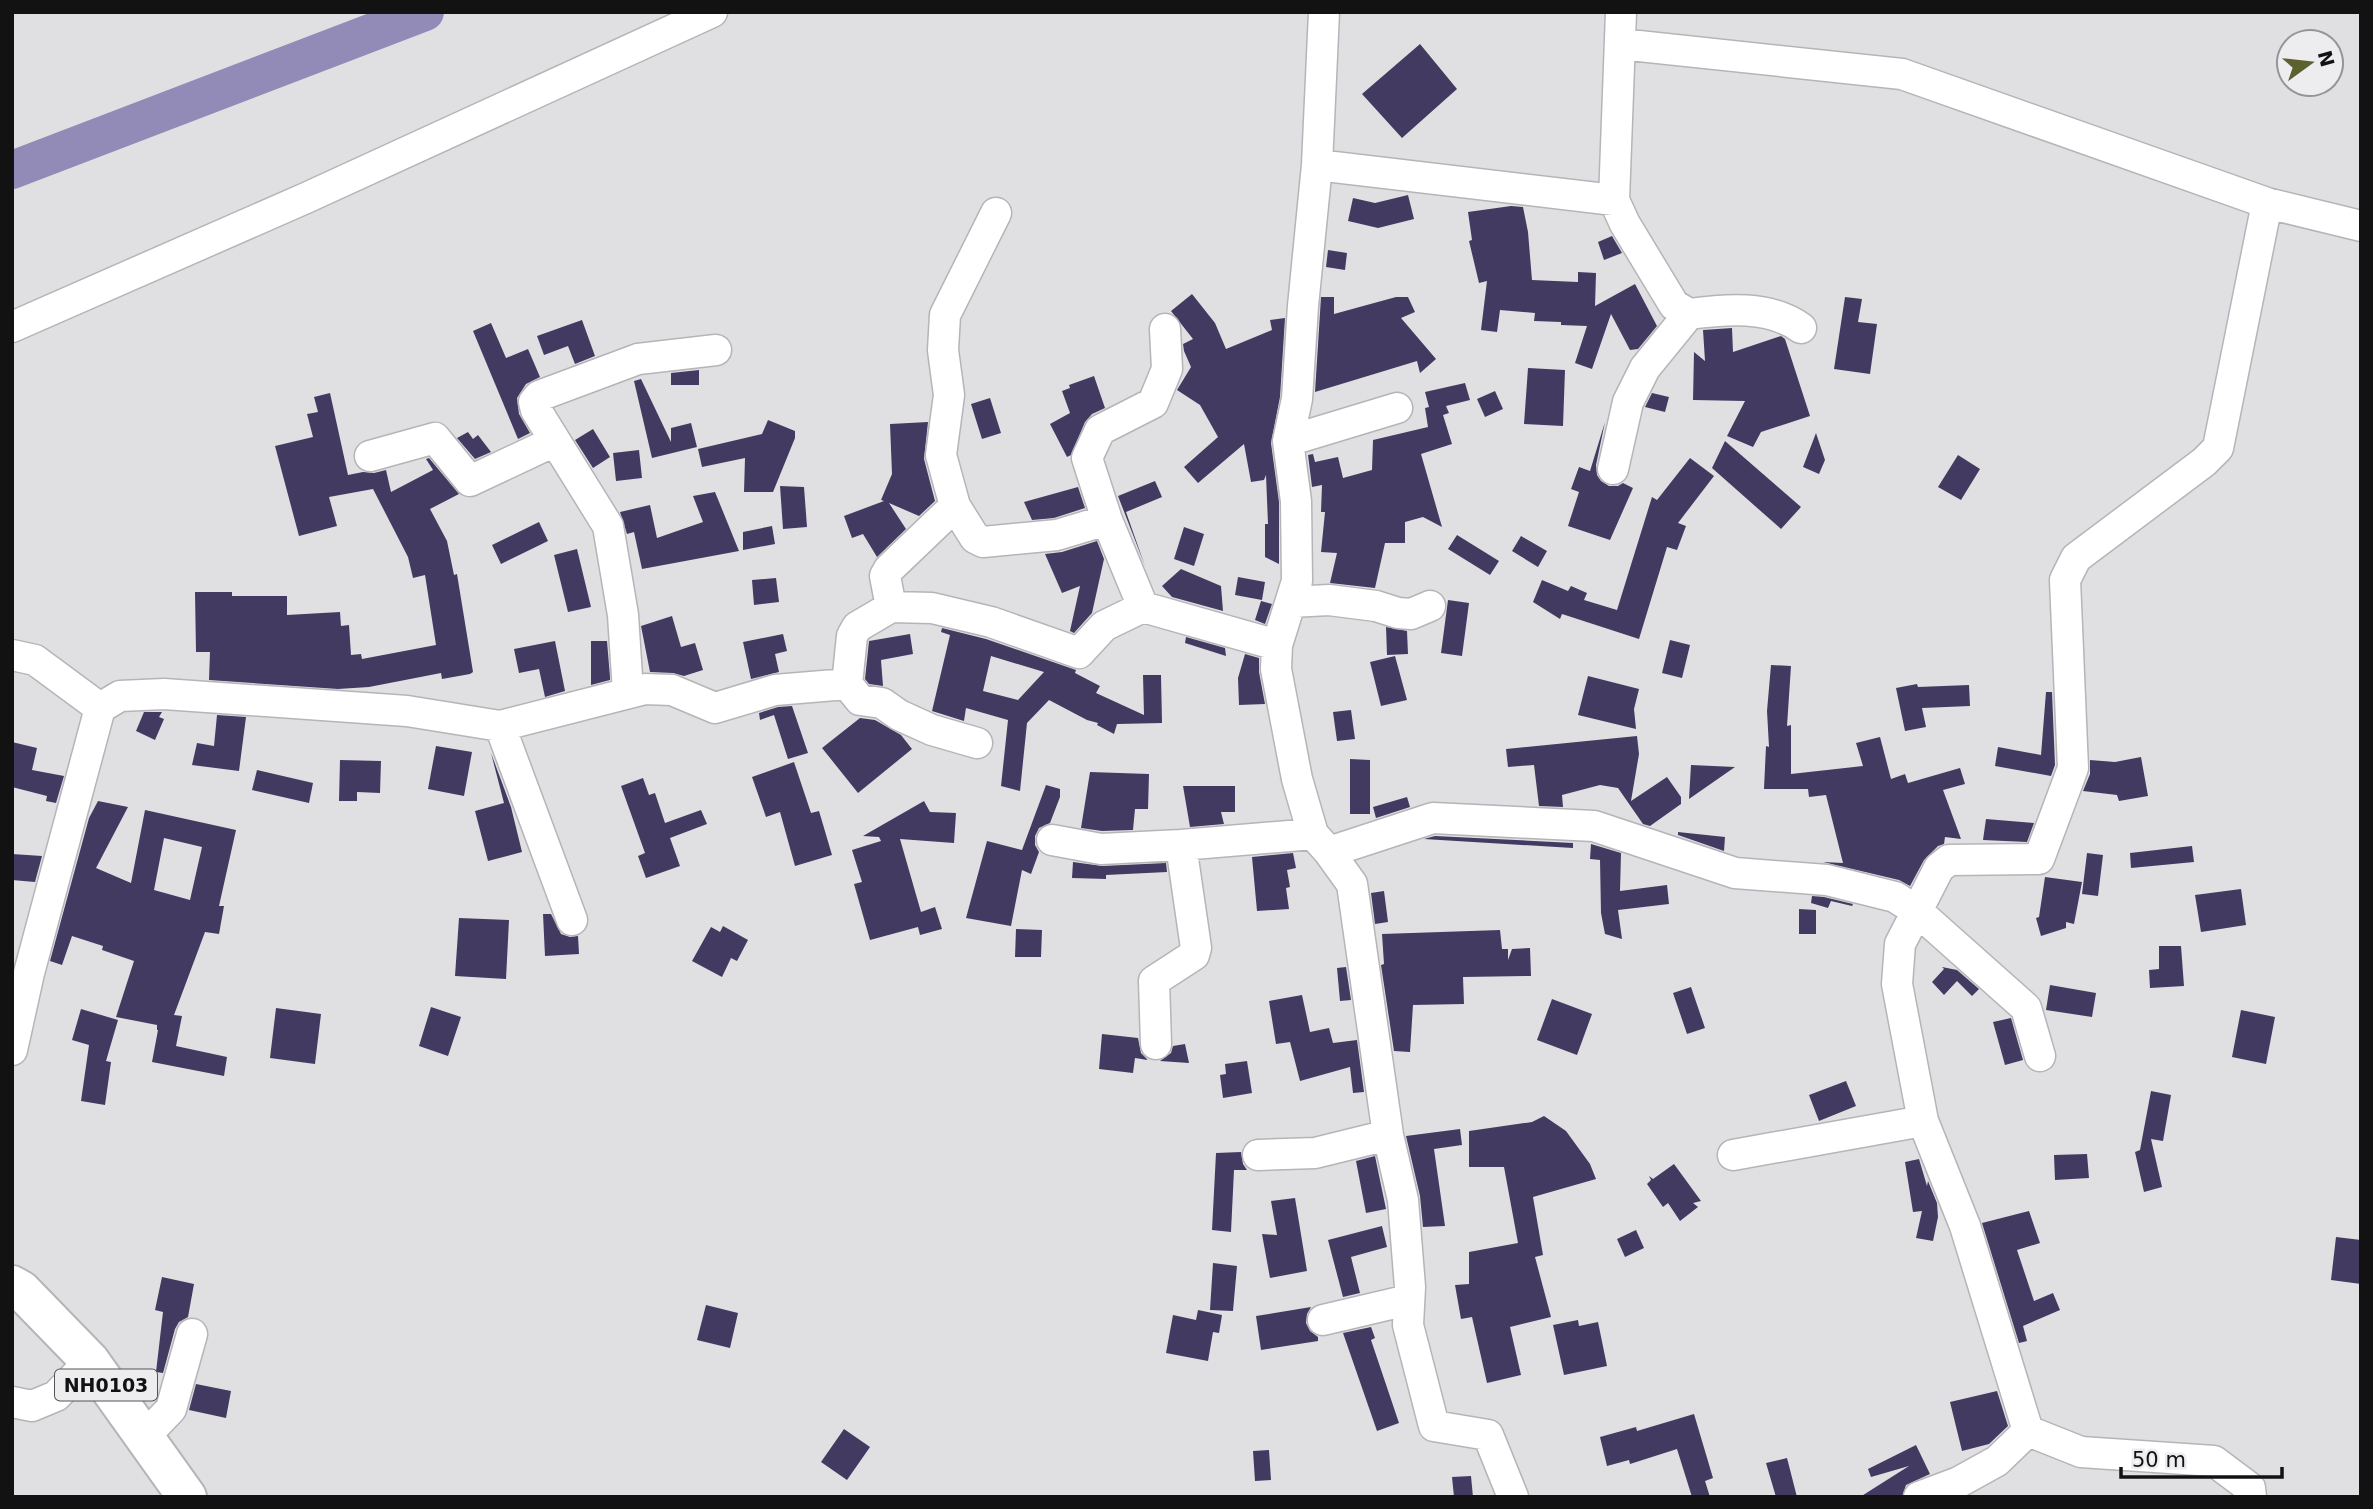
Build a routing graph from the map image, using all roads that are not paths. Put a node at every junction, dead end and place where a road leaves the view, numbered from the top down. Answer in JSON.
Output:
{"nodes":[{"id":1,"x":712,"y":12,"type":"edge"},
{"id":2,"x":1324,"y":12,"type":"edge"},
{"id":3,"x":1621,"y":12,"type":"edge"},
{"id":4,"x":1620,"y":44,"type":"junction"},
{"id":5,"x":1317,"y":165,"type":"junction"},
{"id":6,"x":1614,"y":200,"type":"junction"},
{"id":7,"x":2267,"y":203,"type":"junction"},
{"id":8,"x":996,"y":213,"type":"dead end"},
{"id":9,"x":2361,"y":226,"type":"edge"},
{"id":10,"x":1689,"y":314,"type":"junction"},
{"id":11,"x":12,"y":327,"type":"edge"},
{"id":12,"x":1801,"y":328,"type":"dead end"},
{"id":13,"x":1165,"y":329,"type":"dead end"},
{"id":14,"x":716,"y":350,"type":"dead end"},
{"id":15,"x":1397,"y":408,"type":"dead end"},
{"id":16,"x":1288,"y":440,"type":"junction"},
{"id":17,"x":555,"y":441,"type":"junction"},
{"id":18,"x":370,"y":456,"type":"dead end"},
{"id":19,"x":1613,"y":469,"type":"dead end"},
{"id":20,"x":955,"y":506,"type":"junction"},
{"id":21,"x":1107,"y":520,"type":"junction"},
{"id":22,"x":1291,"y":602,"type":"junction"},
{"id":23,"x":1430,"y":606,"type":"dead end"},
{"id":24,"x":891,"y":607,"type":"junction"},
{"id":25,"x":1143,"y":607,"type":"junction"},
{"id":26,"x":1277,"y":645,"type":"junction"},
{"id":27,"x":12,"y":655,"type":"edge"},
{"id":28,"x":847,"y":684,"type":"junction"},
{"id":29,"x":628,"y":692,"type":"junction"},
{"id":30,"x":100,"y":708,"type":"junction"},
{"id":31,"x":500,"y":726,"type":"junction"},
{"id":32,"x":977,"y":743,"type":"dead end"},
{"id":33,"x":1052,"y":840,"type":"dead end"},
{"id":34,"x":1321,"y":843,"type":"junction"},
{"id":35,"x":1181,"y":845,"type":"junction"},
{"id":36,"x":1917,"y":911,"type":"junction"},
{"id":37,"x":572,"y":920,"type":"dead end"},
{"id":38,"x":1156,"y":1044,"type":"dead end"},
{"id":39,"x":12,"y":1050,"type":"edge"},
{"id":40,"x":2040,"y":1056,"type":"dead end"},
{"id":41,"x":1923,"y":1121,"type":"junction"},
{"id":42,"x":1388,"y":1135,"type":"junction"},
{"id":43,"x":1258,"y":1155,"type":"dead end"},
{"id":44,"x":1733,"y":1156,"type":"dead end"},
{"id":45,"x":12,"y":1285,"type":"edge"},
{"id":46,"x":1408,"y":1300,"type":"junction"},
{"id":47,"x":1323,"y":1320,"type":"dead end"},
{"id":48,"x":192,"y":1334,"type":"dead end"},
{"id":49,"x":90,"y":1361,"type":"junction"},
{"id":50,"x":12,"y":1402,"type":"edge"},
{"id":51,"x":2028,"y":1432,"type":"junction"},
{"id":52,"x":144,"y":1437,"type":"junction"},
{"id":53,"x":187,"y":1497,"type":"edge"},
{"id":54,"x":1513,"y":1497,"type":"edge"},
{"id":55,"x":1919,"y":1497,"type":"edge"},
{"id":56,"x":2251,"y":1497,"type":"edge"}],
"edges":[{"from":1,"to":11,"type":"street"},
{"from":2,"to":5,"type":"street"},
{"from":3,"to":4,"type":"street"},
{"from":4,"to":6,"type":"street"},
{"from":4,"to":7,"type":"street"},
{"from":5,"to":6,"type":"street"},
{"from":5,"to":16,"type":"street"},
{"from":6,"to":10,"type":"street"},
{"from":7,"to":9,"type":"street"},
{"from":7,"to":36,"type":"street"},
{"from":8,"to":20,"type":"street"},
{"from":10,"to":12,"type":"street"},
{"from":10,"to":19,"type":"street"},
{"from":13,"to":21,"type":"street"},
{"from":14,"to":17,"type":"street"},
{"from":15,"to":16,"type":"street"},
{"from":16,"to":22,"type":"street"},
{"from":17,"to":18,"type":"street"},
{"from":17,"to":29,"type":"street"},
{"from":20,"to":21,"type":"street"},
{"from":20,"to":24,"type":"street"},
{"from":21,"to":25,"type":"street"},
{"from":22,"to":23,"type":"street"},
{"from":22,"to":26,"type":"street"},
{"from":24,"to":25,"type":"street"},
{"from":24,"to":28,"type":"street"},
{"from":25,"to":26,"type":"street"},
{"from":26,"to":34,"type":"street"},
{"from":27,"to":30,"type":"street"},
{"from":28,"to":29,"type":"street"},
{"from":28,"to":32,"type":"street"},
{"from":29,"to":31,"type":"street"},
{"from":30,"to":31,"type":"street"},
{"from":30,"to":39,"type":"street"},
{"from":31,"to":37,"type":"street"},
{"from":33,"to":35,"type":"street"},
{"from":34,"to":35,"type":"street"},
{"from":34,"to":36,"type":"street"},
{"from":34,"to":42,"type":"street"},
{"from":35,"to":38,"type":"street"},
{"from":36,"to":40,"type":"street"},
{"from":36,"to":41,"type":"street"},
{"from":41,"to":44,"type":"street"},
{"from":41,"to":51,"type":"street"},
{"from":42,"to":43,"type":"street"},
{"from":42,"to":46,"type":"street"},
{"from":45,"to":49,"type":"highway","number":"NH0103"},
{"from":46,"to":47,"type":"street"},
{"from":46,"to":54,"type":"street"},
{"from":48,"to":52,"type":"street"},
{"from":49,"to":50,"type":"street"},
{"from":49,"to":52,"type":"highway","number":"NH0103"},
{"from":51,"to":55,"type":"street"},
{"from":51,"to":56,"type":"street"},
{"from":52,"to":53,"type":"highway","number":"NH0103"}]}
